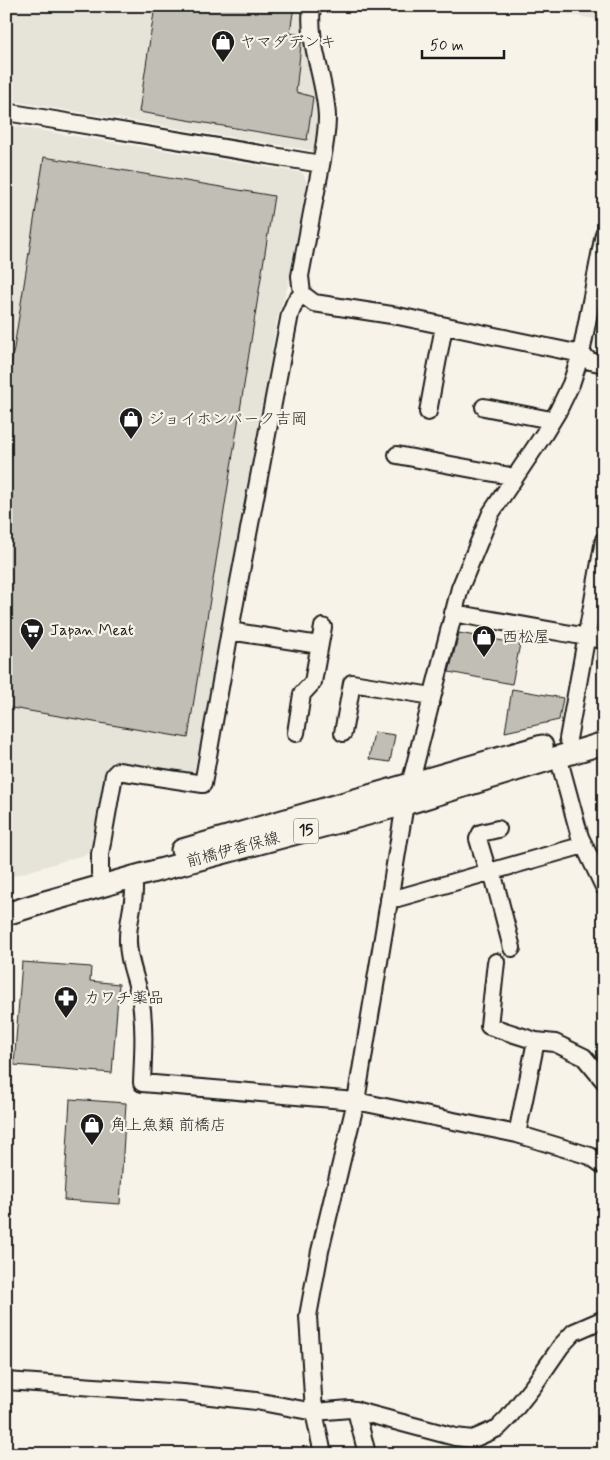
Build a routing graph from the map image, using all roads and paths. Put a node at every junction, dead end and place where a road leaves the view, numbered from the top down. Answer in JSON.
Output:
{"nodes":[{"id":1,"x":312,"y":6,"type":"edge"},
{"id":2,"x":6,"y":112,"type":"edge"},
{"id":3,"x":321,"y":164,"type":"junction"},
{"id":4,"x":604,"y":234,"type":"edge"},
{"id":5,"x":601,"y":262,"type":"edge"},
{"id":6,"x":302,"y":294,"type":"junction"},
{"id":7,"x":444,"y":326,"type":"junction"},
{"id":8,"x":581,"y":354,"type":"junction"},
{"id":9,"x":604,"y":364,"type":"edge"},
{"id":10,"x":484,"y":407,"type":"dead end"},
{"id":11,"x":428,"y":412,"type":"dead end"},
{"id":12,"x":551,"y":420,"type":"junction"},
{"id":13,"x":397,"y":455,"type":"dead end"},
{"id":14,"x":515,"y":477,"type":"junction"},
{"id":15,"x":604,"y":540,"type":"edge"},
{"id":16,"x":453,"y":613,"type":"junction"},
{"id":17,"x":323,"y":628,"type":"dead end"},
{"id":18,"x":230,"y":631,"type":"junction"},
{"id":19,"x":587,"y":637,"type":"junction"},
{"id":20,"x":604,"y":640,"type":"edge"},
{"id":21,"x":319,"y":645,"type":"junction"},
{"id":22,"x":432,"y":696,"type":"junction"},
{"id":23,"x":604,"y":728,"type":"edge"},
{"id":24,"x":296,"y":733,"type":"dead end"},
{"id":25,"x":343,"y":733,"type":"dead end"},
{"id":26,"x":604,"y":743,"type":"edge"},
{"id":27,"x":563,"y":747,"type":"junction"},
{"id":28,"x":410,"y":784,"type":"junction"},
{"id":29,"x":404,"y":804,"type":"junction"},
{"id":30,"x":498,"y":829,"type":"dead end"},
{"id":31,"x":584,"y":845,"type":"junction"},
{"id":32,"x":490,"y":872,"type":"junction"},
{"id":33,"x":100,"y":873,"type":"junction"},
{"id":34,"x":132,"y":877,"type":"junction"},
{"id":35,"x":604,"y":887,"type":"edge"},
{"id":36,"x":389,"y":899,"type":"junction"},
{"id":37,"x":6,"y":900,"type":"edge"},
{"id":38,"x":6,"y":914,"type":"edge"},
{"id":39,"x":512,"y":948,"type":"dead end"},
{"id":40,"x":496,"y":962,"type":"dead end"},
{"id":41,"x":536,"y":1041,"type":"junction"},
{"id":42,"x":604,"y":1081,"type":"edge"},
{"id":43,"x":356,"y":1101,"type":"junction"},
{"id":44,"x":517,"y":1134,"type":"junction"},
{"id":45,"x":604,"y":1166,"type":"edge"},
{"id":46,"x":604,"y":1319,"type":"edge"},
{"id":47,"x":6,"y":1381,"type":"edge"},
{"id":48,"x":356,"y":1410,"type":"junction"},
{"id":49,"x":314,"y":1412,"type":"junction"},
{"id":50,"x":323,"y":1454,"type":"edge"},
{"id":51,"x":367,"y":1454,"type":"edge"}],
"edges":[{"from":1,"to":3,"type":"street"},
{"from":2,"to":3,"type":"street"},
{"from":3,"to":6,"type":"street"},
{"from":4,"to":5,"type":"street"},
{"from":5,"to":8,"type":"street"},
{"from":6,"to":7,"type":"street"},
{"from":6,"to":18,"type":"street"},
{"from":7,"to":8,"type":"street"},
{"from":7,"to":11,"type":"street"},
{"from":8,"to":9,"type":"street"},
{"from":8,"to":12,"type":"street"},
{"from":10,"to":12,"type":"street"},
{"from":12,"to":14,"type":"street"},
{"from":13,"to":14,"type":"street"},
{"from":14,"to":16,"type":"street"},
{"from":15,"to":19,"type":"street"},
{"from":16,"to":19,"type":"street"},
{"from":16,"to":22,"type":"street"},
{"from":17,"to":21,"type":"street"},
{"from":18,"to":21,"type":"street"},
{"from":18,"to":33,"type":"street"},
{"from":19,"to":20,"type":"street"},
{"from":19,"to":27,"type":"street"},
{"from":21,"to":24,"type":"street"},
{"from":22,"to":25,"type":"street"},
{"from":22,"to":28,"type":"street"},
{"from":23,"to":27,"type":"main road","name":"前橋伊香保線","number":"15"},
{"from":26,"to":27,"type":"main road","name":"前橋伊香保線","number":"15"},
{"from":27,"to":28,"type":"main road","name":"前橋伊香保線","number":"15"},
{"from":27,"to":29,"type":"main road","name":"前橋伊香保線","number":"15"},
{"from":27,"to":31,"type":"street"},
{"from":28,"to":29,"type":"street"},
{"from":28,"to":33,"type":"main road","name":"前橋伊香保線","number":"15"},
{"from":29,"to":34,"type":"main road","name":"前橋伊香保線","number":"15"},
{"from":29,"to":36,"type":"street"},
{"from":30,"to":32,"type":"street"},
{"from":31,"to":32,"type":"street"},
{"from":31,"to":35,"type":"street"},
{"from":32,"to":36,"type":"street"},
{"from":32,"to":39,"type":"street"},
{"from":33,"to":37,"type":"main road","name":"前橋伊香保線","number":"15"},
{"from":34,"to":38,"type":"main road","name":"前橋伊香保線","number":"15"},
{"from":34,"to":43,"type":"street"},
{"from":36,"to":43,"type":"street"},
{"from":40,"to":41,"type":"street"},
{"from":41,"to":42,"type":"street"},
{"from":41,"to":44,"type":"street"},
{"from":43,"to":44,"type":"street"},
{"from":43,"to":49,"type":"street"},
{"from":44,"to":45,"type":"street"},
{"from":46,"to":48,"type":"street"},
{"from":47,"to":49,"type":"street"},
{"from":48,"to":49,"type":"street"},
{"from":48,"to":51,"type":"street"},
{"from":49,"to":50,"type":"street"}]}
